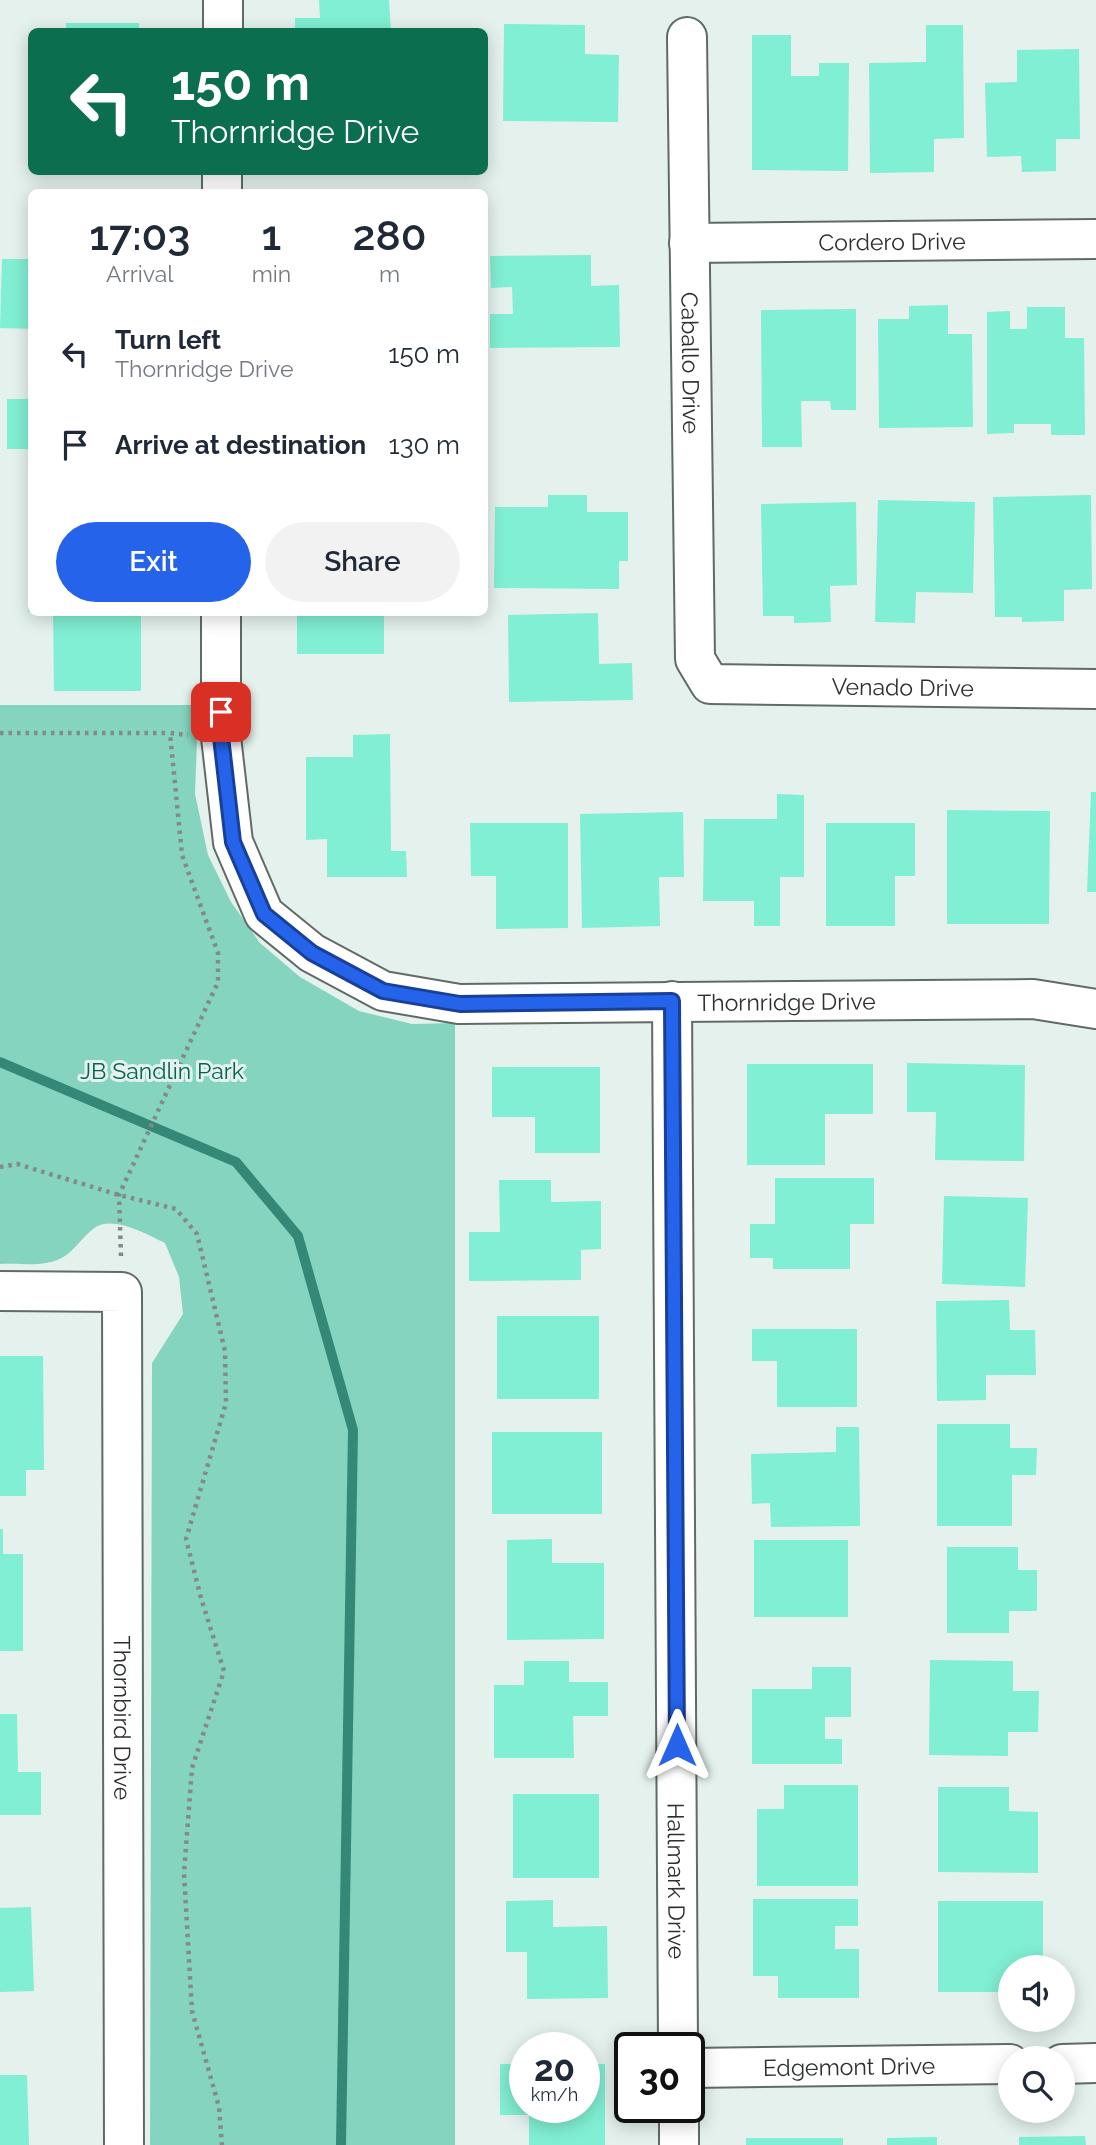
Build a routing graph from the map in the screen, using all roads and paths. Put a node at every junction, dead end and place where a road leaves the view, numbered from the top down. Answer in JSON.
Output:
{"nodes":[{"id":1,"x":223,"y":0,"type":"edge"},
{"id":2,"x":223,"y":28,"type":"edge"},
{"id":3,"x":687,"y":37,"type":"dead end"},
{"id":4,"x":1096,"y":239,"type":"edge"},
{"id":5,"x":689,"y":243,"type":"junction"},
{"id":6,"x":222,"y":616,"type":"edge"},
{"id":7,"x":710,"y":684,"type":"joint"},
{"id":8,"x":1096,"y":688,"type":"edge"},
{"id":9,"x":0,"y":733,"type":"edge"},
{"id":10,"x":170,"y":733,"type":"junction"},
{"id":11,"x":221,"y":737,"type":"junction"},
{"id":12,"x":672,"y":1001,"type":"junction"},
{"id":13,"x":1096,"y":1009,"type":"edge"},
{"id":14,"x":0,"y":1167,"type":"edge"},
{"id":15,"x":119,"y":1195,"type":"junction"},
{"id":16,"x":0,"y":1291,"type":"edge"},
{"id":17,"x":122,"y":1292,"type":"junction"},
{"id":18,"x":678,"y":2032,"type":"edge"},
{"id":19,"x":1096,"y":2063,"type":"edge"},
{"id":20,"x":998,"y":2064,"type":"edge"},
{"id":21,"x":1075,"y":2064,"type":"edge"},
{"id":22,"x":705,"y":2068,"type":"edge"},
{"id":23,"x":679,"y":2123,"type":"edge"},
{"id":24,"x":124,"y":2145,"type":"edge"},
{"id":25,"x":222,"y":2145,"type":"edge"},
{"id":26,"x":679,"y":2145,"type":"edge"}],
"edges":[{"from":1,"to":2,"type":"street"},
{"from":3,"to":5,"type":"street","name":"Caballo Drive"},
{"from":4,"to":5,"type":"street","name":"Cordero Drive"},
{"from":5,"to":7,"type":"street","name":"Caballo Drive"},
{"from":6,"to":11,"type":"street","name":"Thornridge Drive"},
{"from":7,"to":8,"type":"street","name":"Venado Drive"},
{"from":9,"to":10,"type":"path"},
{"from":10,"to":11,"type":"path"},
{"from":10,"to":15,"type":"path"},
{"from":11,"to":12,"type":"street","name":"Thornridge Drive"},
{"from":12,"to":13,"type":"street","name":"Thornridge Drive"},
{"from":12,"to":18,"type":"street","name":"Hallmark Drive"},
{"from":14,"to":15,"type":"path"},
{"from":15,"to":17,"type":"path"},
{"from":15,"to":25,"type":"path"},
{"from":16,"to":17,"type":"street"},
{"from":17,"to":24,"type":"street","name":"Thornbird Drive"},
{"from":19,"to":21,"type":"street"},
{"from":20,"to":22,"type":"street","name":"Edgemont Drive"},
{"from":23,"to":26,"type":"street"}]}
